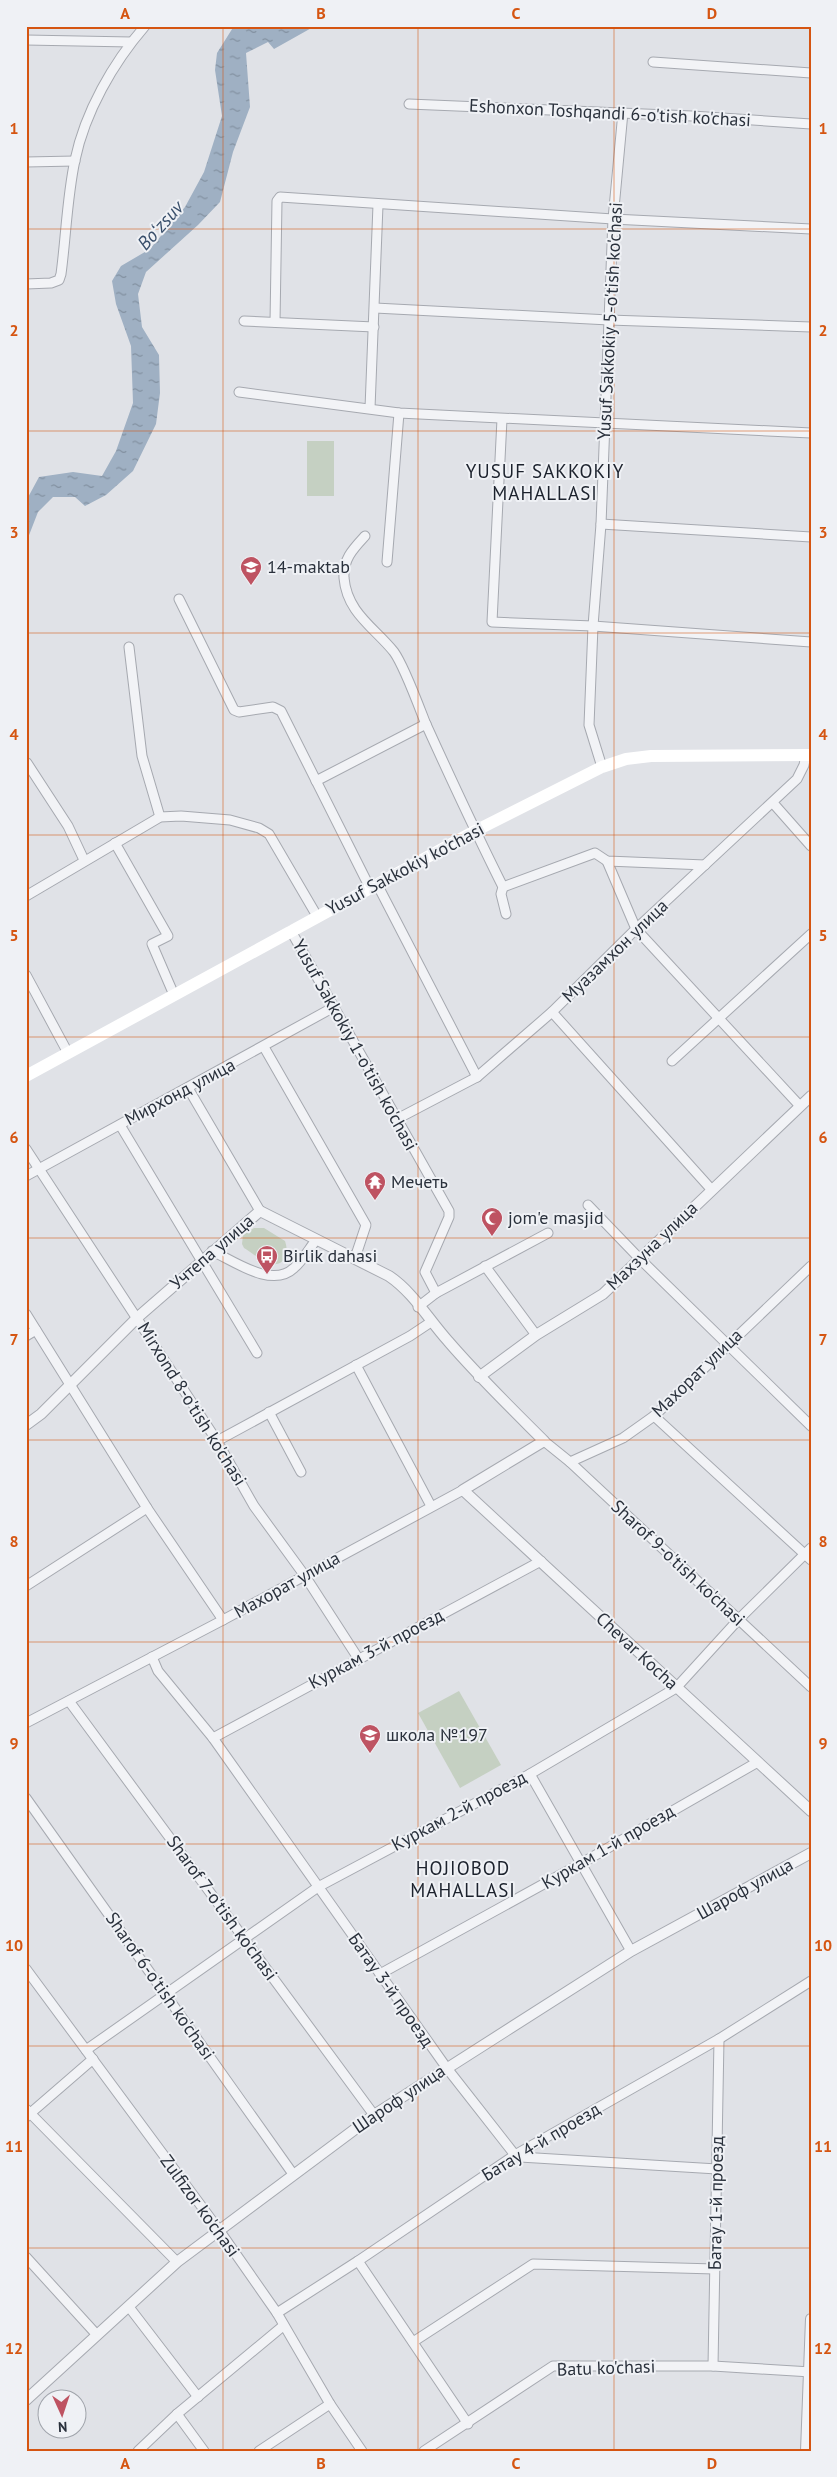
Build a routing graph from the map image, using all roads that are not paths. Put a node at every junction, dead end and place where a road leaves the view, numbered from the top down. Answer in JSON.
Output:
{"nodes":[{"id":1,"x":145,"y":26,"type":"edge"},
{"id":2,"x":26,"y":40,"type":"edge"},
{"id":3,"x":131,"y":42,"type":"junction"},
{"id":4,"x":653,"y":62,"type":"dead end"},
{"id":5,"x":811,"y":73,"type":"edge"},
{"id":6,"x":409,"y":104,"type":"dead end"},
{"id":7,"x":623,"y":112,"type":"junction"},
{"id":8,"x":811,"y":124,"type":"edge"},
{"id":9,"x":75,"y":161,"type":"junction"},
{"id":10,"x":26,"y":162,"type":"edge"},
{"id":11,"x":378,"y":205,"type":"junction"},
{"id":12,"x":613,"y":219,"type":"junction"},
{"id":13,"x":811,"y":229,"type":"edge"},
{"id":14,"x":26,"y":284,"type":"edge"},
{"id":15,"x":375,"y":308,"type":"junction"},
{"id":16,"x":610,"y":320,"type":"junction"},
{"id":17,"x":244,"y":321,"type":"dead end"},
{"id":18,"x":275,"y":322,"type":"junction"},
{"id":19,"x":374,"y":327,"type":"junction"},
{"id":20,"x":811,"y":327,"type":"edge"},
{"id":21,"x":239,"y":392,"type":"dead end"},
{"id":22,"x":370,"y":408,"type":"junction"},
{"id":23,"x":399,"y":413,"type":"junction"},
{"id":24,"x":502,"y":419,"type":"junction"},
{"id":25,"x":604,"y":424,"type":"junction"},
{"id":26,"x":811,"y":433,"type":"edge"},
{"id":27,"x":602,"y":524,"type":"junction"},
{"id":28,"x":365,"y":536,"type":"dead end"},
{"id":29,"x":811,"y":536,"type":"edge"},
{"id":30,"x":387,"y":562,"type":"dead end"},
{"id":31,"x":179,"y":599,"type":"dead end"},
{"id":32,"x":593,"y":626,"type":"junction"},
{"id":33,"x":811,"y":642,"type":"edge"},
{"id":34,"x":129,"y":647,"type":"dead end"},
{"id":35,"x":426,"y":724,"type":"junction"},
{"id":36,"x":808,"y":755,"type":"edge"},
{"id":37,"x":27,"y":763,"type":"edge"},
{"id":38,"x":602,"y":767,"type":"junction"},
{"id":39,"x":316,"y":781,"type":"junction"},
{"id":40,"x":773,"y":804,"type":"junction"},
{"id":41,"x":160,"y":817,"type":"junction"},
{"id":42,"x":475,"y":831,"type":"junction"},
{"id":43,"x":115,"y":843,"type":"junction"},
{"id":44,"x":811,"y":846,"type":"edge"},
{"id":45,"x":84,"y":860,"type":"junction"},
{"id":46,"x":607,"y":861,"type":"junction"},
{"id":47,"x":705,"y":865,"type":"junction"},
{"id":48,"x":374,"y":886,"type":"junction"},
{"id":49,"x":503,"y":887,"type":"junction"},
{"id":50,"x":26,"y":896,"type":"edge"},
{"id":51,"x":506,"y":914,"type":"dead end"},
{"id":52,"x":318,"y":916,"type":"junction"},
{"id":53,"x":636,"y":928,"type":"junction"},
{"id":54,"x":291,"y":931,"type":"junction"},
{"id":55,"x":811,"y":934,"type":"edge"},
{"id":56,"x":26,"y":975,"type":"edge"},
{"id":57,"x":174,"y":995,"type":"junction"},
{"id":58,"x":334,"y":1007,"type":"junction"},
{"id":59,"x":552,"y":1012,"type":"junction"},
{"id":60,"x":718,"y":1019,"type":"junction"},
{"id":61,"x":264,"y":1047,"type":"junction"},
{"id":62,"x":68,"y":1053,"type":"junction"},
{"id":63,"x":672,"y":1061,"type":"dead end"},
{"id":64,"x":26,"y":1076,"type":"edge"},
{"id":65,"x":477,"y":1077,"type":"junction"},
{"id":66,"x":188,"y":1088,"type":"junction"},
{"id":67,"x":811,"y":1096,"type":"edge"},
{"id":68,"x":800,"y":1106,"type":"junction"},
{"id":69,"x":397,"y":1120,"type":"junction"},
{"id":70,"x":120,"y":1125,"type":"junction"},
{"id":71,"x":26,"y":1149,"type":"edge"},
{"id":72,"x":39,"y":1169,"type":"junction"},
{"id":73,"x":26,"y":1176,"type":"edge"},
{"id":74,"x":711,"y":1189,"type":"junction"},
{"id":75,"x":588,"y":1205,"type":"dead end"},
{"id":76,"x":260,"y":1211,"type":"junction"},
{"id":77,"x":548,"y":1233,"type":"dead end"},
{"id":78,"x":316,"y":1240,"type":"junction"},
{"id":79,"x":212,"y":1251,"type":"junction"},
{"id":80,"x":355,"y":1258,"type":"junction"},
{"id":81,"x":640,"y":1258,"type":"junction"},
{"id":82,"x":201,"y":1261,"type":"junction"},
{"id":83,"x":485,"y":1266,"type":"junction"},
{"id":84,"x":811,"y":1266,"type":"edge"},
{"id":85,"x":436,"y":1293,"type":"junction"},
{"id":86,"x":418,"y":1307,"type":"junction"},
{"id":87,"x":26,"y":1314,"type":"edge"},
{"id":88,"x":138,"y":1317,"type":"junction"},
{"id":89,"x":431,"y":1322,"type":"junction"},
{"id":90,"x":36,"y":1330,"type":"junction"},
{"id":91,"x":536,"y":1335,"type":"junction"},
{"id":92,"x":26,"y":1336,"type":"edge"},
{"id":93,"x":727,"y":1344,"type":"junction"},
{"id":94,"x":257,"y":1353,"type":"dead end"},
{"id":95,"x":356,"y":1365,"type":"junction"},
{"id":96,"x":479,"y":1377,"type":"junction"},
{"id":97,"x":71,"y":1383,"type":"junction"},
{"id":98,"x":269,"y":1412,"type":"junction"},
{"id":99,"x":654,"y":1416,"type":"junction"},
{"id":100,"x":26,"y":1425,"type":"edge"},
{"id":101,"x":811,"y":1426,"type":"edge"},
{"id":102,"x":217,"y":1441,"type":"junction"},
{"id":103,"x":544,"y":1441,"type":"junction"},
{"id":104,"x":570,"y":1462,"type":"junction"},
{"id":105,"x":301,"y":1472,"type":"dead end"},
{"id":106,"x":463,"y":1490,"type":"junction"},
{"id":107,"x":431,"y":1506,"type":"junction"},
{"id":108,"x":147,"y":1508,"type":"junction"},
{"id":109,"x":809,"y":1554,"type":"edge"},
{"id":110,"x":541,"y":1561,"type":"junction"},
{"id":111,"x":305,"y":1576,"type":"junction"},
{"id":112,"x":26,"y":1586,"type":"edge"},
{"id":113,"x":223,"y":1620,"type":"junction"},
{"id":114,"x":738,"y":1620,"type":"junction"},
{"id":115,"x":152,"y":1657,"type":"junction"},
{"id":116,"x":358,"y":1658,"type":"junction"},
{"id":117,"x":811,"y":1687,"type":"edge"},
{"id":118,"x":676,"y":1688,"type":"junction"},
{"id":119,"x":69,"y":1701,"type":"junction"},
{"id":120,"x":26,"y":1723,"type":"edge"},
{"id":121,"x":213,"y":1738,"type":"junction"},
{"id":122,"x":756,"y":1762,"type":"junction"},
{"id":123,"x":530,"y":1774,"type":"junction"},
{"id":124,"x":26,"y":1798,"type":"edge"},
{"id":125,"x":811,"y":1811,"type":"edge"},
{"id":126,"x":811,"y":1853,"type":"edge"},
{"id":127,"x":580,"y":1864,"type":"junction"},
{"id":128,"x":318,"y":1887,"type":"junction"},
{"id":129,"x":245,"y":1939,"type":"junction"},
{"id":130,"x":631,"y":1951,"type":"junction"},
{"id":131,"x":26,"y":1969,"type":"edge"},
{"id":132,"x":380,"y":1974,"type":"junction"},
{"id":133,"x":811,"y":1981,"type":"edge"},
{"id":134,"x":166,"y":1994,"type":"junction"},
{"id":135,"x":719,"y":2040,"type":"junction"},
{"id":136,"x":86,"y":2050,"type":"junction"},
{"id":137,"x":93,"y":2059,"type":"junction"},
{"id":138,"x":446,"y":2067,"type":"junction"},
{"id":139,"x":28,"y":2113,"type":"edge"},
{"id":140,"x":374,"y":2115,"type":"junction"},
{"id":141,"x":515,"y":2155,"type":"junction"},
{"id":142,"x":717,"y":2169,"type":"junction"},
{"id":143,"x":293,"y":2174,"type":"junction"},
{"id":144,"x":219,"y":2230,"type":"junction"},
{"id":145,"x":28,"y":2262,"type":"edge"},
{"id":146,"x":177,"y":2262,"type":"junction"},
{"id":147,"x":358,"y":2262,"type":"junction"},
{"id":148,"x":715,"y":2269,"type":"junction"},
{"id":149,"x":129,"y":2307,"type":"junction"},
{"id":150,"x":277,"y":2313,"type":"junction"},
{"id":151,"x":811,"y":2319,"type":"edge"},
{"id":152,"x":283,"y":2326,"type":"junction"},
{"id":153,"x":97,"y":2335,"type":"junction"},
{"id":154,"x":413,"y":2342,"type":"junction"},
{"id":155,"x":713,"y":2366,"type":"junction"},
{"id":156,"x":810,"y":2372,"type":"edge"},
{"id":157,"x":198,"y":2397,"type":"junction"},
{"id":158,"x":26,"y":2400,"type":"edge"},
{"id":159,"x":330,"y":2404,"type":"junction"},
{"id":160,"x":177,"y":2414,"type":"junction"},
{"id":161,"x":468,"y":2424,"type":"junction"},
{"id":162,"x":138,"y":2451,"type":"edge"},
{"id":163,"x":204,"y":2451,"type":"edge"},
{"id":164,"x":259,"y":2451,"type":"edge"},
{"id":165,"x":362,"y":2451,"type":"edge"},
{"id":166,"x":424,"y":2451,"type":"edge"},
{"id":167,"x":806,"y":2451,"type":"edge"}],
"edges":[{"from":1,"to":3,"type":"street"},
{"from":2,"to":3,"type":"street"},
{"from":3,"to":9,"type":"street"},
{"from":4,"to":5,"type":"street"},
{"from":6,"to":7,"type":"street","name":"Eshonxon Toshqandi 6-o'tish ko'chasi"},
{"from":7,"to":8,"type":"street","name":"Eshonxon Toshqandi 6-o'tish ko'chasi"},
{"from":7,"to":12,"type":"street","name":"Yusuf Sakkokiy 5-o'tish ko'chasi"},
{"from":9,"to":10,"type":"street"},
{"from":9,"to":14,"type":"street"},
{"from":11,"to":12,"type":"street"},
{"from":11,"to":15,"type":"street"},
{"from":11,"to":18,"type":"street"},
{"from":12,"to":13,"type":"street"},
{"from":12,"to":16,"type":"street","name":"Yusuf Sakkokiy 5-o'tish ko'chasi"},
{"from":15,"to":16,"type":"street"},
{"from":15,"to":19,"type":"street"},
{"from":16,"to":20,"type":"street"},
{"from":16,"to":25,"type":"street","name":"Yusuf Sakkokiy 5-o'tish ko'chasi"},
{"from":17,"to":18,"type":"street"},
{"from":18,"to":19,"type":"street"},
{"from":19,"to":22,"type":"street"},
{"from":21,"to":22,"type":"street"},
{"from":22,"to":23,"type":"street"},
{"from":23,"to":24,"type":"street"},
{"from":23,"to":30,"type":"street"},
{"from":24,"to":25,"type":"street"},
{"from":24,"to":32,"type":"street"},
{"from":25,"to":26,"type":"street"},
{"from":25,"to":27,"type":"street","name":"Yusuf Sakkokiy 5-o'tish ko'chasi"},
{"from":27,"to":29,"type":"street"},
{"from":27,"to":32,"type":"street","name":"Yusuf Sakkokiy 5-o'tish ko'chasi"},
{"from":28,"to":35,"type":"street"},
{"from":31,"to":39,"type":"street"},
{"from":32,"to":33,"type":"street"},
{"from":32,"to":38,"type":"street","name":"Yusuf Sakkokiy 5-o'tish ko'chasi"},
{"from":34,"to":41,"type":"street"},
{"from":35,"to":39,"type":"street"},
{"from":35,"to":42,"type":"street"},
{"from":36,"to":38,"type":"main road","name":"Yusuf Sakkokiy ko'chasi"},
{"from":36,"to":40,"type":"street","name":"Муазамхон улица"},
{"from":37,"to":45,"type":"street"},
{"from":38,"to":42,"type":"main road","name":"Yusuf Sakkokiy ko'chasi"},
{"from":39,"to":48,"type":"street"},
{"from":40,"to":44,"type":"street"},
{"from":40,"to":47,"type":"street","name":"Муазамхон улица"},
{"from":41,"to":43,"type":"street"},
{"from":41,"to":52,"type":"street"},
{"from":42,"to":48,"type":"main road","name":"Yusuf Sakkokiy ko'chasi"},
{"from":42,"to":49,"type":"street"},
{"from":43,"to":45,"type":"street"},
{"from":43,"to":57,"type":"street"},
{"from":45,"to":50,"type":"street"},
{"from":46,"to":47,"type":"street"},
{"from":46,"to":49,"type":"street"},
{"from":46,"to":53,"type":"street"},
{"from":47,"to":53,"type":"street","name":"Муазамхон улица"},
{"from":48,"to":52,"type":"main road","name":"Yusuf Sakkokiy ko'chasi"},
{"from":48,"to":65,"type":"street"},
{"from":49,"to":51,"type":"street"},
{"from":52,"to":54,"type":"main road","name":"Yusuf Sakkokiy ko'chasi"},
{"from":53,"to":59,"type":"street","name":"Муазамхон улица"},
{"from":53,"to":60,"type":"street"},
{"from":54,"to":57,"type":"main road","name":"Yusuf Sakkokiy ko'chasi"},
{"from":54,"to":58,"type":"street","name":"Yusuf Sakkokiy 1-o'tish ko'chasi"},
{"from":55,"to":60,"type":"street"},
{"from":56,"to":62,"type":"street"},
{"from":57,"to":62,"type":"main road","name":"Yusuf Sakkokiy ko'chasi"},
{"from":58,"to":61,"type":"street","name":"Мирхонд улица"},
{"from":58,"to":69,"type":"street","name":"Yusuf Sakkokiy 1-o'tish ko'chasi"},
{"from":59,"to":65,"type":"street","name":"Муазамхон улица"},
{"from":59,"to":74,"type":"street"},
{"from":60,"to":63,"type":"street"},
{"from":60,"to":68,"type":"street"},
{"from":61,"to":66,"type":"street","name":"Мирхонд улица"},
{"from":61,"to":80,"type":"street"},
{"from":62,"to":64,"type":"main road","name":"Yusuf Sakkokiy ko'chasi"},
{"from":65,"to":69,"type":"street","name":"Муазамхон улица"},
{"from":66,"to":70,"type":"street","name":"Мирхонд улица"},
{"from":66,"to":76,"type":"street"},
{"from":67,"to":68,"type":"street","name":"Махзуна улица"},
{"from":68,"to":74,"type":"street","name":"Махзуна улица"},
{"from":69,"to":85,"type":"street","name":"Yusuf Sakkokiy 1-o'tish ko'chasi"},
{"from":70,"to":72,"type":"street","name":"Мирхонд улица"},
{"from":70,"to":82,"type":"street"},
{"from":71,"to":72,"type":"street","name":"Mirxond 8-o'tish ko'chasi"},
{"from":72,"to":73,"type":"street","name":"Мирхонд улица"},
{"from":72,"to":88,"type":"street","name":"Mirxond 8-o'tish ko'chasi"},
{"from":74,"to":81,"type":"street","name":"Махзуна улица"},
{"from":75,"to":81,"type":"street"},
{"from":76,"to":78,"type":"street","name":"Учтепа улица"},
{"from":76,"to":79,"type":"street","name":"Учтепа улица"},
{"from":77,"to":83,"type":"street"},
{"from":78,"to":79,"type":"street"},
{"from":78,"to":80,"type":"street","name":"Учтепа улица"},
{"from":79,"to":82,"type":"street","name":"Учтепа улица"},
{"from":80,"to":86,"type":"street","name":"Учтепа улица"},
{"from":81,"to":91,"type":"street","name":"Махзуна улица"},
{"from":81,"to":93,"type":"street"},
{"from":82,"to":88,"type":"street","name":"Учтепа улица"},
{"from":82,"to":94,"type":"street"},
{"from":83,"to":85,"type":"street"},
{"from":83,"to":91,"type":"street"},
{"from":84,"to":93,"type":"street","name":"Махорат улица"},
{"from":85,"to":86,"type":"street"},
{"from":86,"to":89,"type":"street","name":"Учтепа улица"},
{"from":87,"to":90,"type":"street"},
{"from":88,"to":97,"type":"street","name":"Учтепа улица"},
{"from":88,"to":102,"type":"street","name":"Mirxond 8-o'tish ko'chasi"},
{"from":89,"to":95,"type":"street"},
{"from":89,"to":96,"type":"street","name":"Учтепа улица"},
{"from":90,"to":92,"type":"street"},
{"from":90,"to":97,"type":"street"},
{"from":91,"to":96,"type":"street","name":"Махзуна улица"},
{"from":93,"to":99,"type":"street","name":"Махорат улица"},
{"from":93,"to":101,"type":"street"},
{"from":95,"to":98,"type":"street"},
{"from":95,"to":107,"type":"street"},
{"from":96,"to":103,"type":"street","name":"Учтепа улица"},
{"from":97,"to":100,"type":"street","name":"Учтепа улица"},
{"from":97,"to":108,"type":"street"},
{"from":98,"to":102,"type":"street"},
{"from":98,"to":105,"type":"street"},
{"from":99,"to":104,"type":"street","name":"Махорат улица"},
{"from":99,"to":109,"type":"street"},
{"from":102,"to":111,"type":"street","name":"Mirxond 8-o'tish ko'chasi"},
{"from":103,"to":104,"type":"street","name":"Sharof 9-o'tish ko'chasi"},
{"from":103,"to":106,"type":"street","name":"Махорат улица"},
{"from":104,"to":114,"type":"street","name":"Sharof 9-o'tish ko'chasi"},
{"from":106,"to":107,"type":"street","name":"Махорат улица"},
{"from":106,"to":110,"type":"street","name":"Chevar Kocha"},
{"from":107,"to":111,"type":"street","name":"Махорат улица"},
{"from":108,"to":112,"type":"street"},
{"from":108,"to":113,"type":"street"},
{"from":109,"to":114,"type":"street","name":"Куркам 2-й проезд"},
{"from":110,"to":116,"type":"street","name":"Куркам 3-й проезд"},
{"from":110,"to":118,"type":"street","name":"Chevar Kocha"},
{"from":111,"to":113,"type":"street","name":"Махорат улица"},
{"from":111,"to":116,"type":"street","name":"Mirxond 8-o'tish ko'chasi"},
{"from":113,"to":115,"type":"street","name":"Махорат улица"},
{"from":114,"to":117,"type":"street","name":"Sharof 9-o'tish ko'chasi"},
{"from":114,"to":118,"type":"street","name":"Куркам 2-й проезд"},
{"from":115,"to":119,"type":"street","name":"Махорат улица"},
{"from":115,"to":121,"type":"street","name":"Батау 3-й проезд"},
{"from":116,"to":121,"type":"street","name":"Куркам 3-й проезд"},
{"from":118,"to":122,"type":"street","name":"Chevar Kocha"},
{"from":118,"to":123,"type":"street","name":"Куркам 2-й проезд"},
{"from":119,"to":120,"type":"street","name":"Махорат улица"},
{"from":119,"to":129,"type":"street","name":"Sharof 7-o'tish ko'chasi"},
{"from":121,"to":128,"type":"street","name":"Батау 3-й проезд"},
{"from":122,"to":125,"type":"street","name":"Chevar Kocha"},
{"from":122,"to":127,"type":"street","name":"Куркам 1-й проезд"},
{"from":123,"to":127,"type":"street"},
{"from":123,"to":128,"type":"street","name":"Куркам 2-й проезд"},
{"from":124,"to":134,"type":"street","name":"Sharof 6-o'tish ko'chasi"},
{"from":126,"to":130,"type":"street","name":"Шароф улица"},
{"from":127,"to":130,"type":"street"},
{"from":127,"to":132,"type":"street","name":"Куркам 1-й проезд"},
{"from":128,"to":129,"type":"street","name":"Куркам 2-й проезд"},
{"from":128,"to":132,"type":"street","name":"Батау 3-й проезд"},
{"from":129,"to":134,"type":"street","name":"Куркам 2-й проезд"},
{"from":129,"to":140,"type":"street","name":"Sharof 7-o'tish ko'chasi"},
{"from":130,"to":138,"type":"street","name":"Шароф улица"},
{"from":131,"to":136,"type":"street","name":"Zulfizor ko'chasi"},
{"from":132,"to":138,"type":"street","name":"Батау 3-й проезд"},
{"from":133,"to":135,"type":"street","name":"Батау 4-й проезд"},
{"from":134,"to":136,"type":"street","name":"Куркам 2-й проезд"},
{"from":134,"to":143,"type":"street","name":"Sharof 6-o'tish ko'chasi"},
{"from":135,"to":141,"type":"street","name":"Батау 4-й проезд"},
{"from":135,"to":142,"type":"street","name":"Батау 1-й проезд"},
{"from":136,"to":137,"type":"street","name":"Zulfizor ko'chasi"},
{"from":137,"to":139,"type":"street"},
{"from":137,"to":144,"type":"street","name":"Zulfizor ko'chasi"},
{"from":138,"to":140,"type":"street","name":"Шароф улица"},
{"from":138,"to":141,"type":"street","name":"Батау 3-й проезд"},
{"from":139,"to":146,"type":"street"},
{"from":140,"to":143,"type":"street","name":"Шароф улица"},
{"from":141,"to":142,"type":"street"},
{"from":141,"to":147,"type":"street","name":"Батау 4-й проезд"},
{"from":142,"to":148,"type":"street","name":"Батау 1-й проезд"},
{"from":143,"to":144,"type":"street","name":"Шароф улица"},
{"from":144,"to":146,"type":"street","name":"Шароф улица"},
{"from":144,"to":150,"type":"street","name":"Zulfizor ko'chasi"},
{"from":145,"to":153,"type":"street"},
{"from":146,"to":149,"type":"street","name":"Шароф улица"},
{"from":147,"to":150,"type":"street","name":"Батау 4-й проезд"},
{"from":147,"to":154,"type":"street"},
{"from":148,"to":154,"type":"street"},
{"from":148,"to":155,"type":"street","name":"Батау 1-й проезд"},
{"from":149,"to":153,"type":"street","name":"Шароф улица"},
{"from":149,"to":157,"type":"street"},
{"from":150,"to":152,"type":"street","name":"Zulfizor ko'chasi"},
{"from":151,"to":156,"type":"street"},
{"from":152,"to":157,"type":"street"},
{"from":152,"to":159,"type":"street","name":"Zulfizor ko'chasi"},
{"from":153,"to":158,"type":"street","name":"Шароф улица"},
{"from":154,"to":161,"type":"street"},
{"from":155,"to":156,"type":"street","name":"Batu ko'chasi"},
{"from":155,"to":161,"type":"street","name":"Batu ko'chasi"},
{"from":156,"to":167,"type":"street"},
{"from":157,"to":160,"type":"street"},
{"from":159,"to":164,"type":"street"},
{"from":159,"to":165,"type":"street","name":"Zulfizor ko'chasi"},
{"from":160,"to":162,"type":"street"},
{"from":160,"to":163,"type":"street"},
{"from":161,"to":166,"type":"street","name":"Batu ko'chasi"}]}
